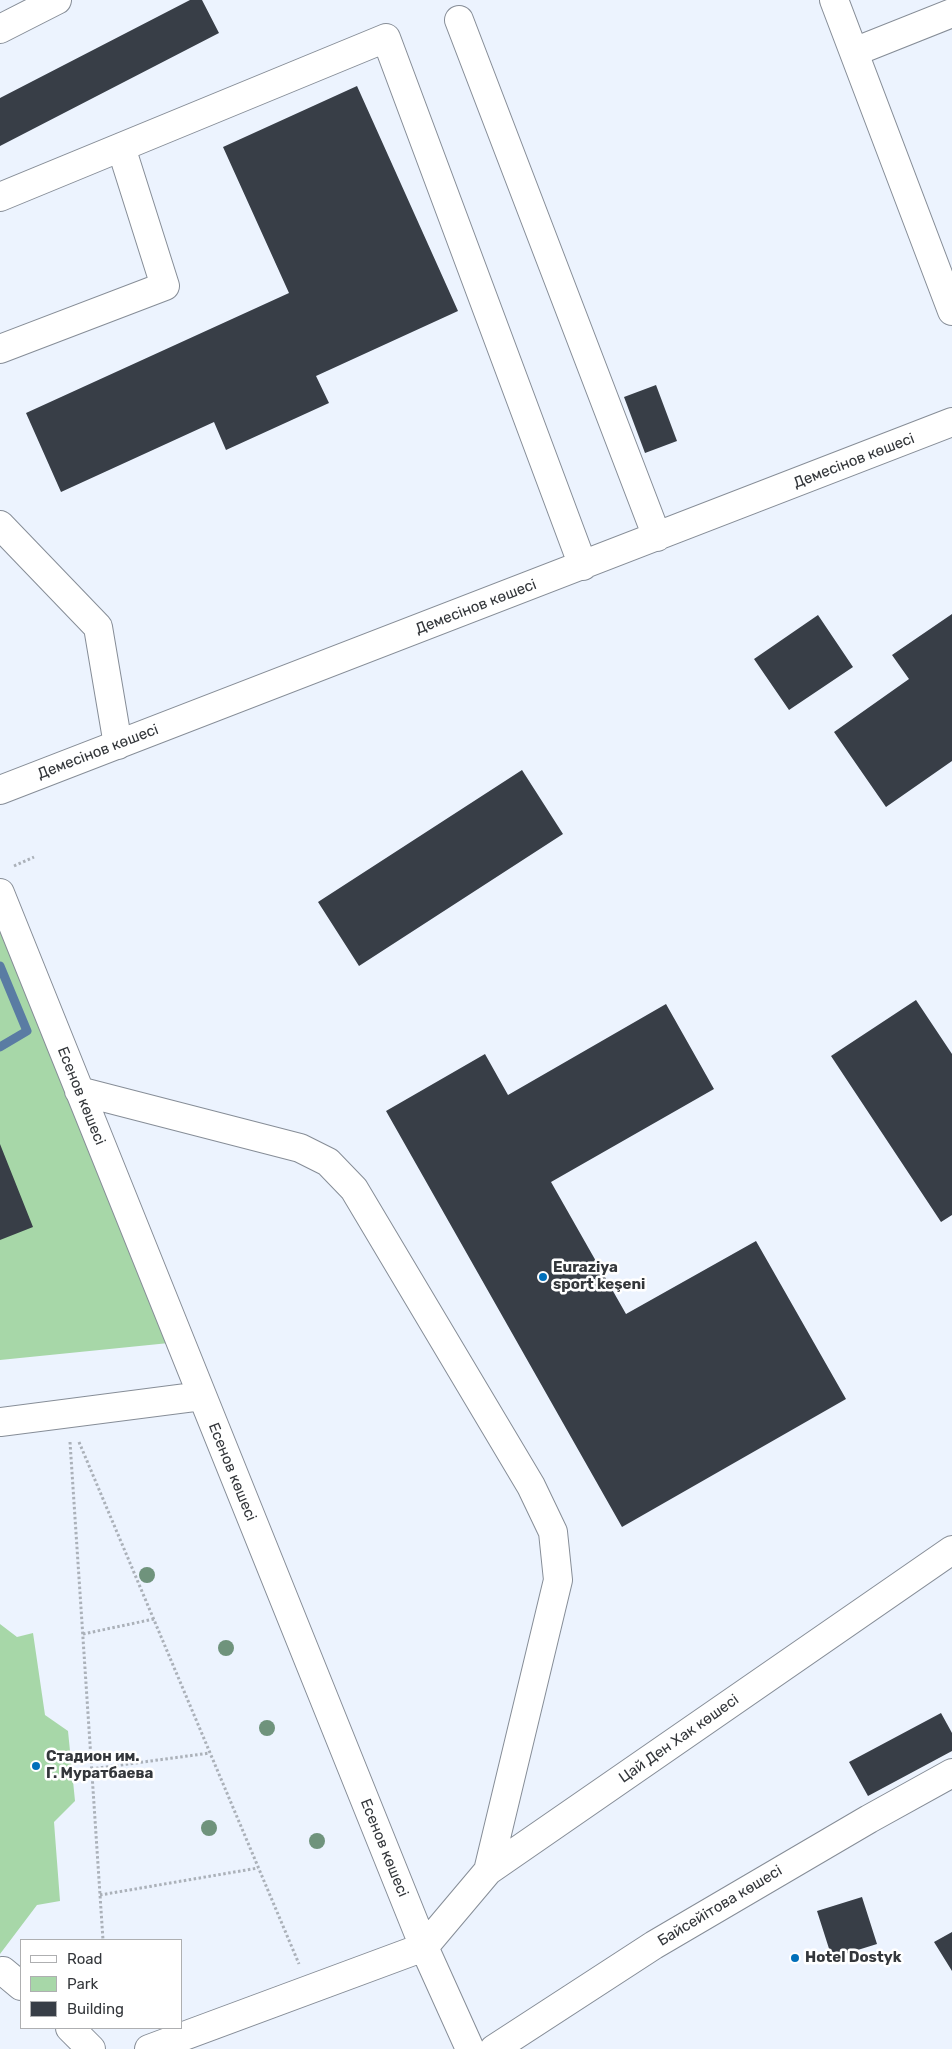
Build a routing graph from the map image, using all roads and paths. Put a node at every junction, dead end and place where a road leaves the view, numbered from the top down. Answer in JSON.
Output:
{"nodes":[{"id":1,"x":834,"y":0,"type":"edge"},
{"id":2,"x":44,"y":3,"type":"edge"},
{"id":3,"x":952,"y":13,"type":"edge"},
{"id":4,"x":459,"y":20,"type":"dead end"},
{"id":5,"x":0,"y":29,"type":"edge"},
{"id":6,"x":854,"y":52,"type":"junction"},
{"id":7,"x":121,"y":147,"type":"junction"},
{"id":8,"x":0,"y":197,"type":"edge"},
{"id":9,"x":952,"y":311,"type":"edge"},
{"id":10,"x":0,"y":349,"type":"edge"},
{"id":11,"x":952,"y":422,"type":"edge"},
{"id":12,"x":0,"y":525,"type":"edge"},
{"id":13,"x":657,"y":537,"type":"junction"},
{"id":14,"x":583,"y":566,"type":"junction"},
{"id":15,"x":118,"y":745,"type":"junction"},
{"id":16,"x":0,"y":790,"type":"edge"},
{"id":17,"x":34,"y":856,"type":"dead end"},
{"id":18,"x":4,"y":881,"type":"edge"},
{"id":19,"x":79,"y":1091,"type":"junction"},
{"id":20,"x":202,"y":1396,"type":"junction"},
{"id":21,"x":68,"y":1414,"type":"junction"},
{"id":22,"x":0,"y":1422,"type":"edge"},
{"id":23,"x":952,"y":1550,"type":"edge"},
{"id":24,"x":154,"y":1619,"type":"junction"},
{"id":25,"x":83,"y":1634,"type":"junction"},
{"id":26,"x":210,"y":1753,"type":"junction"},
{"id":27,"x":91,"y":1769,"type":"junction"},
{"id":28,"x":952,"y":1773,"type":"edge"},
{"id":29,"x":258,"y":1868,"type":"junction"},
{"id":30,"x":488,"y":1871,"type":"junction"},
{"id":31,"x":100,"y":1895,"type":"junction"},
{"id":32,"x":103,"y":1939,"type":"edge"},
{"id":33,"x":424,"y":1947,"type":"junction"},
{"id":34,"x":310,"y":1990,"type":"junction"},
{"id":35,"x":71,"y":2029,"type":"edge"},
{"id":36,"x":91,"y":2049,"type":"edge"},
{"id":37,"x":150,"y":2049,"type":"edge"},
{"id":38,"x":470,"y":2049,"type":"edge"},
{"id":39,"x":494,"y":2049,"type":"edge"}],
"edges":[{"from":1,"to":6,"type":"street"},
{"from":2,"to":5,"type":"street"},
{"from":3,"to":6,"type":"street"},
{"from":4,"to":13,"type":"street"},
{"from":6,"to":9,"type":"street"},
{"from":7,"to":8,"type":"street"},
{"from":7,"to":10,"type":"street"},
{"from":7,"to":14,"type":"street"},
{"from":11,"to":13,"type":"street","name":"Демесінов көшесі"},
{"from":12,"to":15,"type":"street"},
{"from":13,"to":14,"type":"street","name":"Демесінов көшесі"},
{"from":14,"to":15,"type":"street","name":"Демесінов көшесі"},
{"from":15,"to":16,"type":"street","name":"Демесінов көшесі"},
{"from":17,"to":18,"type":"path"},
{"from":18,"to":19,"type":"street","name":"Есенов көшесі"},
{"from":19,"to":20,"type":"street","name":"Есенов көшесі"},
{"from":19,"to":30,"type":"street"},
{"from":20,"to":21,"type":"street"},
{"from":20,"to":33,"type":"street","name":"Есенов көшесі"},
{"from":21,"to":22,"type":"street"},
{"from":21,"to":24,"type":"path"},
{"from":21,"to":25,"type":"path"},
{"from":23,"to":30,"type":"street","name":"Цай Ден Хак көшесі"},
{"from":24,"to":25,"type":"path"},
{"from":24,"to":26,"type":"path"},
{"from":25,"to":27,"type":"path"},
{"from":26,"to":27,"type":"path"},
{"from":26,"to":29,"type":"path"},
{"from":27,"to":31,"type":"path"},
{"from":28,"to":39,"type":"street","name":"Байсейітова көшесі"},
{"from":29,"to":31,"type":"path"},
{"from":29,"to":34,"type":"path"},
{"from":30,"to":33,"type":"street","name":"Цай Ден Хак көшесі"},
{"from":31,"to":32,"type":"path"},
{"from":33,"to":34,"type":"street"},
{"from":33,"to":38,"type":"street","name":"Есенов көшесі"},
{"from":34,"to":37,"type":"street"},
{"from":35,"to":36,"type":"street"}]}
